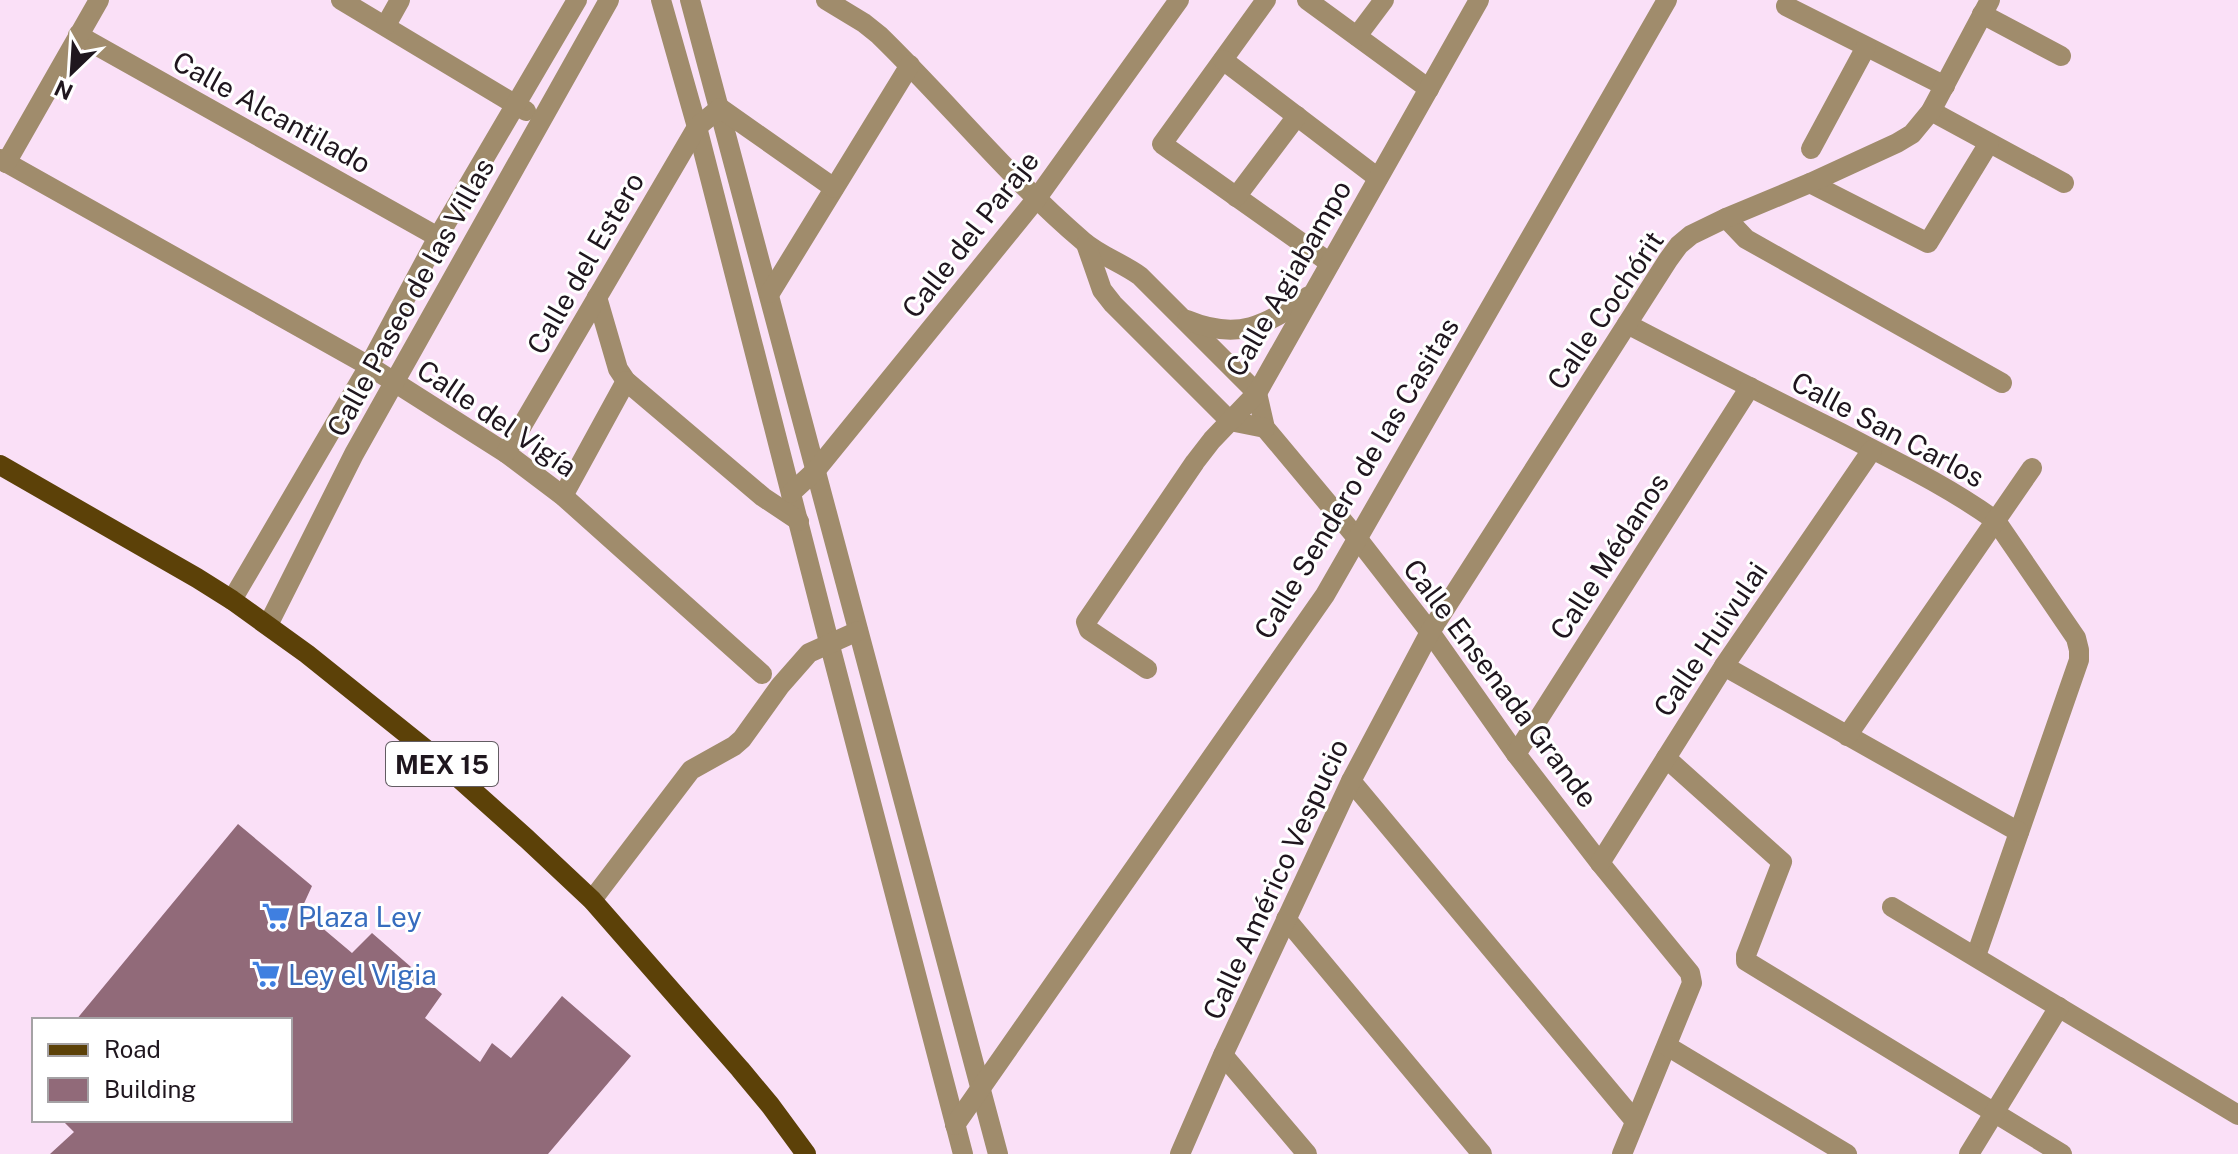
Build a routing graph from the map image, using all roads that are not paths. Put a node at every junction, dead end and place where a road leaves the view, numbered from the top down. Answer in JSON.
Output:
{"nodes":[{"id":1,"x":99,"y":0,"type":"edge"},
{"id":2,"x":341,"y":0,"type":"edge"},
{"id":3,"x":400,"y":0,"type":"edge"},
{"id":4,"x":577,"y":0,"type":"edge"},
{"id":5,"x":609,"y":0,"type":"edge"},
{"id":6,"x":661,"y":0,"type":"edge"},
{"id":7,"x":690,"y":0,"type":"edge"},
{"id":8,"x":826,"y":0,"type":"edge"},
{"id":9,"x":1266,"y":0,"type":"edge"},
{"id":10,"x":1307,"y":0,"type":"edge"},
{"id":11,"x":1384,"y":0,"type":"edge"},
{"id":12,"x":1667,"y":0,"type":"edge"},
{"id":13,"x":1171,"y":2,"type":"edge"},
{"id":14,"x":1476,"y":2,"type":"edge"},
{"id":15,"x":1986,"y":4,"type":"edge"},
{"id":16,"x":1786,"y":6,"type":"dead end"},
{"id":17,"x":386,"y":25,"type":"junction"},
{"id":18,"x":78,"y":35,"type":"junction"},
{"id":19,"x":1357,"y":36,"type":"junction"},
{"id":20,"x":1866,"y":47,"type":"junction"},
{"id":21,"x":2061,"y":56,"type":"dead end"},
{"id":22,"x":1223,"y":60,"type":"junction"},
{"id":23,"x":910,"y":65,"type":"junction"},
{"id":24,"x":1945,"y":86,"type":"junction"},
{"id":25,"x":1429,"y":89,"type":"junction"},
{"id":26,"x":515,"y":105,"type":"junction"},
{"id":27,"x":720,"y":108,"type":"junction"},
{"id":28,"x":1931,"y":111,"type":"junction"},
{"id":29,"x":1297,"y":116,"type":"junction"},
{"id":30,"x":542,"y":120,"type":"junction"},
{"id":31,"x":697,"y":127,"type":"junction"},
{"id":32,"x":1989,"y":143,"type":"junction"},
{"id":33,"x":1811,"y":149,"type":"dead end"},
{"id":34,"x":3,"y":161,"type":"edge"},
{"id":35,"x":1378,"y":178,"type":"junction"},
{"id":36,"x":1810,"y":183,"type":"junction"},
{"id":37,"x":2064,"y":183,"type":"dead end"},
{"id":38,"x":834,"y":188,"type":"junction"},
{"id":39,"x":1236,"y":197,"type":"junction"},
{"id":40,"x":1037,"y":198,"type":"junction"},
{"id":41,"x":1726,"y":218,"type":"junction"},
{"id":42,"x":438,"y":237,"type":"junction"},
{"id":43,"x":1086,"y":244,"type":"junction"},
{"id":44,"x":1330,"y":263,"type":"junction"},
{"id":45,"x":770,"y":293,"type":"junction"},
{"id":46,"x":1312,"y":294,"type":"junction"},
{"id":47,"x":597,"y":297,"type":"junction"},
{"id":48,"x":1180,"y":317,"type":"junction"},
{"id":49,"x":1627,"y":324,"type":"junction"},
{"id":50,"x":369,"y":366,"type":"junction"},
{"id":51,"x":626,"y":381,"type":"junction"},
{"id":52,"x":395,"y":382,"type":"junction"},
{"id":53,"x":2002,"y":383,"type":"dead end"},
{"id":54,"x":1750,"y":387,"type":"junction"},
{"id":55,"x":1257,"y":393,"type":"junction"},
{"id":56,"x":1230,"y":421,"type":"junction"},
{"id":57,"x":1265,"y":428,"type":"junction"},
{"id":58,"x":1872,"y":450,"type":"junction"},
{"id":59,"x":506,"y":453,"type":"junction"},
{"id":60,"x":0,"y":465,"type":"edge"},
{"id":61,"x":2032,"y":468,"type":"dead end"},
{"id":62,"x":816,"y":470,"type":"junction"},
{"id":63,"x":791,"y":493,"type":"junction"},
{"id":64,"x":563,"y":496,"type":"junction"},
{"id":65,"x":799,"y":521,"type":"junction"},
{"id":66,"x":1996,"y":521,"type":"junction"},
{"id":67,"x":1357,"y":538,"type":"junction"},
{"id":68,"x":232,"y":600,"type":"junction"},
{"id":69,"x":268,"y":625,"type":"junction"},
{"id":70,"x":858,"y":631,"type":"junction"},
{"id":71,"x":1430,"y":632,"type":"junction"},
{"id":72,"x":829,"y":642,"type":"junction"},
{"id":73,"x":1724,"y":666,"type":"junction"},
{"id":74,"x":1147,"y":669,"type":"dead end"},
{"id":75,"x":762,"y":674,"type":"dead end"},
{"id":76,"x":1847,"y":736,"type":"junction"},
{"id":77,"x":1516,"y":754,"type":"junction"},
{"id":78,"x":1666,"y":758,"type":"junction"},
{"id":79,"x":1351,"y":781,"type":"junction"},
{"id":80,"x":2019,"y":832,"type":"junction"},
{"id":81,"x":1600,"y":863,"type":"junction"},
{"id":82,"x":592,"y":900,"type":"junction"},
{"id":83,"x":1892,"y":907,"type":"dead end"},
{"id":84,"x":1286,"y":919,"type":"junction"},
{"id":85,"x":1976,"y":956,"type":"junction"},
{"id":86,"x":2059,"y":1007,"type":"junction"},
{"id":87,"x":1667,"y":1046,"type":"junction"},
{"id":88,"x":1223,"y":1055,"type":"junction"},
{"id":89,"x":981,"y":1086,"type":"junction"},
{"id":90,"x":1994,"y":1113,"type":"junction"},
{"id":91,"x":2238,"y":1115,"type":"edge"},
{"id":92,"x":1635,"y":1121,"type":"junction"},
{"id":93,"x":955,"y":1125,"type":"junction"},
{"id":94,"x":806,"y":1154,"type":"edge"},
{"id":95,"x":963,"y":1154,"type":"edge"},
{"id":96,"x":998,"y":1154,"type":"edge"},
{"id":97,"x":1180,"y":1154,"type":"edge"},
{"id":98,"x":1307,"y":1154,"type":"edge"},
{"id":99,"x":1482,"y":1154,"type":"edge"},
{"id":100,"x":1622,"y":1154,"type":"edge"},
{"id":101,"x":1847,"y":1154,"type":"edge"},
{"id":102,"x":1969,"y":1154,"type":"edge"},
{"id":103,"x":2062,"y":1154,"type":"edge"}],
"edges":[{"from":1,"to":18,"type":"street"},
{"from":2,"to":17,"type":"street"},
{"from":3,"to":17,"type":"street"},
{"from":4,"to":26,"type":"street","name":"Calle Paseo de las Villas"},
{"from":5,"to":30,"type":"street","name":"Calle Paseo de las Villas"},
{"from":6,"to":31,"type":"street"},
{"from":7,"to":27,"type":"street"},
{"from":8,"to":23,"type":"street"},
{"from":9,"to":22,"type":"street"},
{"from":10,"to":19,"type":"street"},
{"from":11,"to":19,"type":"street"},
{"from":12,"to":67,"type":"street","name":"Calle Sendero de las Casitas"},
{"from":13,"to":40,"type":"street","name":"Calle del Paraje"},
{"from":14,"to":25,"type":"street","name":"Calle Agiabampo"},
{"from":15,"to":21,"type":"street"},
{"from":15,"to":24,"type":"street","name":"Calle Cochórit"},
{"from":16,"to":20,"type":"street"},
{"from":17,"to":26,"type":"street"},
{"from":18,"to":34,"type":"street"},
{"from":18,"to":42,"type":"street","name":"Calle Alcantilado"},
{"from":19,"to":25,"type":"street"},
{"from":20,"to":24,"type":"street"},
{"from":20,"to":33,"type":"street"},
{"from":22,"to":29,"type":"street"},
{"from":22,"to":39,"type":"street"},
{"from":23,"to":38,"type":"street"},
{"from":23,"to":40,"type":"street"},
{"from":24,"to":28,"type":"street","name":"Calle Cochórit"},
{"from":25,"to":35,"type":"street","name":"Calle Agiabampo"},
{"from":26,"to":30,"type":"street"},
{"from":26,"to":42,"type":"street","name":"Calle Paseo de las Villas"},
{"from":27,"to":31,"type":"street","name":"Calle del Estero"},
{"from":27,"to":38,"type":"street"},
{"from":27,"to":45,"type":"street"},
{"from":28,"to":32,"type":"street"},
{"from":28,"to":36,"type":"street","name":"Calle Cochórit"},
{"from":29,"to":35,"type":"street"},
{"from":29,"to":39,"type":"street"},
{"from":30,"to":52,"type":"street","name":"Calle Paseo de las Villas"},
{"from":31,"to":47,"type":"street","name":"Calle del Estero"},
{"from":31,"to":63,"type":"street"},
{"from":32,"to":36,"type":"street"},
{"from":32,"to":37,"type":"street"},
{"from":34,"to":50,"type":"street","name":"Calle del Vigía"},
{"from":35,"to":44,"type":"street","name":"Calle Agiabampo"},
{"from":36,"to":41,"type":"street","name":"Calle Cochórit"},
{"from":38,"to":45,"type":"street"},
{"from":39,"to":44,"type":"street"},
{"from":40,"to":43,"type":"street"},
{"from":40,"to":62,"type":"street","name":"Calle del Paraje"},
{"from":41,"to":49,"type":"street","name":"Calle Cochórit"},
{"from":41,"to":53,"type":"street"},
{"from":42,"to":50,"type":"street","name":"Calle Paseo de las Villas"},
{"from":43,"to":48,"type":"street"},
{"from":43,"to":56,"type":"street"},
{"from":44,"to":46,"type":"street","name":"Calle Agiabampo"},
{"from":45,"to":62,"type":"street"},
{"from":46,"to":48,"type":"street"},
{"from":46,"to":55,"type":"street","name":"Calle Agiabampo"},
{"from":47,"to":51,"type":"street"},
{"from":47,"to":59,"type":"street","name":"Calle del Estero"},
{"from":48,"to":55,"type":"street"},
{"from":49,"to":54,"type":"street","name":"Calle San Carlos"},
{"from":49,"to":71,"type":"street","name":"Calle Cochórit"},
{"from":50,"to":52,"type":"street","name":"Calle del Vigía"},
{"from":50,"to":68,"type":"street","name":"Calle Paseo de las Villas"},
{"from":51,"to":64,"type":"street"},
{"from":51,"to":65,"type":"street"},
{"from":52,"to":59,"type":"street","name":"Calle del Vigía"},
{"from":52,"to":69,"type":"street","name":"Calle Paseo de las Villas"},
{"from":54,"to":58,"type":"street","name":"Calle San Carlos"},
{"from":54,"to":77,"type":"street","name":"Calle Médanos"},
{"from":55,"to":56,"type":"street","name":"Calle Agiabampo"},
{"from":55,"to":57,"type":"street","name":"Calle Ensenada Grande"},
{"from":56,"to":57,"type":"street"},
{"from":56,"to":74,"type":"street","name":"Calle Agiabampo"},
{"from":57,"to":67,"type":"street","name":"Calle Ensenada Grande"},
{"from":58,"to":66,"type":"street","name":"Calle San Carlos"},
{"from":58,"to":73,"type":"street","name":"Calle Huivulai"},
{"from":59,"to":64,"type":"street","name":"Calle del Vigía"},
{"from":60,"to":68,"type":"main road","number":"MEX 15"},
{"from":61,"to":66,"type":"street"},
{"from":62,"to":63,"type":"street","name":"Calle del Paraje"},
{"from":62,"to":70,"type":"street"},
{"from":63,"to":65,"type":"street"},
{"from":64,"to":75,"type":"street","name":"Calle del Vigía"},
{"from":65,"to":72,"type":"street"},
{"from":66,"to":76,"type":"street"},
{"from":66,"to":80,"type":"street","name":"Calle San Carlos"},
{"from":67,"to":71,"type":"street","name":"Calle Ensenada Grande"},
{"from":67,"to":89,"type":"street","name":"Calle Sendero de las Casitas"},
{"from":68,"to":69,"type":"main road","number":"MEX 15"},
{"from":69,"to":82,"type":"main road","number":"MEX 15"},
{"from":70,"to":72,"type":"street"},
{"from":70,"to":89,"type":"street"},
{"from":71,"to":77,"type":"street","name":"Calle Ensenada Grande"},
{"from":71,"to":79,"type":"street","name":"Calle Américo Vespucio"},
{"from":72,"to":82,"type":"street"},
{"from":72,"to":93,"type":"street"},
{"from":73,"to":76,"type":"street"},
{"from":73,"to":78,"type":"street","name":"Calle Huivulai"},
{"from":76,"to":80,"type":"street"},
{"from":77,"to":81,"type":"street","name":"Calle Ensenada Grande"},
{"from":78,"to":81,"type":"street","name":"Calle Huivulai"},
{"from":78,"to":90,"type":"street"},
{"from":79,"to":84,"type":"street","name":"Calle Américo Vespucio"},
{"from":79,"to":92,"type":"street"},
{"from":80,"to":85,"type":"street","name":"Calle San Carlos"},
{"from":81,"to":87,"type":"street","name":"Calle Ensenada Grande"},
{"from":82,"to":94,"type":"main road","number":"MEX 15"},
{"from":83,"to":85,"type":"street"},
{"from":84,"to":88,"type":"street","name":"Calle Américo Vespucio"},
{"from":84,"to":99,"type":"street"},
{"from":85,"to":86,"type":"street"},
{"from":86,"to":90,"type":"street"},
{"from":86,"to":91,"type":"street"},
{"from":87,"to":92,"type":"street"},
{"from":87,"to":101,"type":"street"},
{"from":88,"to":97,"type":"street","name":"Calle Américo Vespucio"},
{"from":88,"to":98,"type":"street"},
{"from":89,"to":93,"type":"street","name":"Calle Sendero de las Casitas"},
{"from":89,"to":96,"type":"street"},
{"from":90,"to":102,"type":"street"},
{"from":90,"to":103,"type":"street"},
{"from":92,"to":100,"type":"street"},
{"from":93,"to":95,"type":"street"}]}
